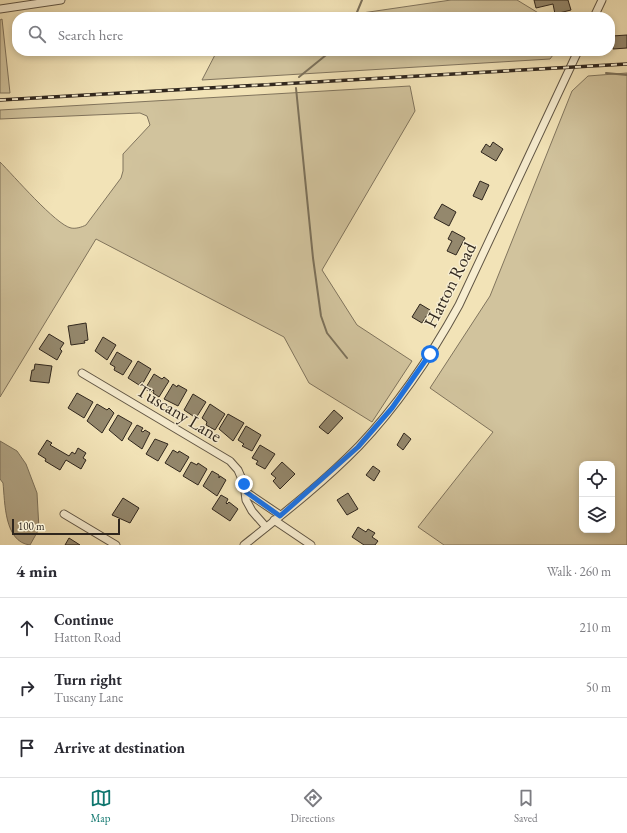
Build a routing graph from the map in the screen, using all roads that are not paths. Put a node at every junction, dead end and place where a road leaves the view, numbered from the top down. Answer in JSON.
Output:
{"nodes":[{"id":1,"x":61,"y":0,"type":"edge"},
{"id":2,"x":602,"y":0,"type":"edge"},
{"id":3,"x":0,"y":8,"type":"edge"},
{"id":4,"x":596,"y":12,"type":"edge"},
{"id":5,"x":576,"y":56,"type":"edge"},
{"id":6,"x":82,"y":373,"type":"dead end"},
{"id":7,"x":246,"y":492,"type":"junction"},
{"id":8,"x":64,"y":514,"type":"dead end"},
{"id":9,"x":277,"y":518,"type":"junction"},
{"id":10,"x":266,"y":527,"type":"junction"},
{"id":11,"x":116,"y":545,"type":"edge"},
{"id":12,"x":244,"y":545,"type":"edge"},
{"id":13,"x":312,"y":545,"type":"edge"}],
"edges":[{"from":1,"to":3,"type":"street"},
{"from":2,"to":4,"type":"street"},
{"from":5,"to":9,"type":"street","name":"Hatton Road"},
{"from":6,"to":7,"type":"street","name":"Tuscany Lane"},
{"from":7,"to":9,"type":"street"},
{"from":7,"to":10,"type":"street","name":"Tuscany Lane"},
{"from":8,"to":11,"type":"street"},
{"from":9,"to":10,"type":"street","name":"Hatton Road"},
{"from":9,"to":13,"type":"street"},
{"from":10,"to":12,"type":"street","name":"Hatton Road"}]}
